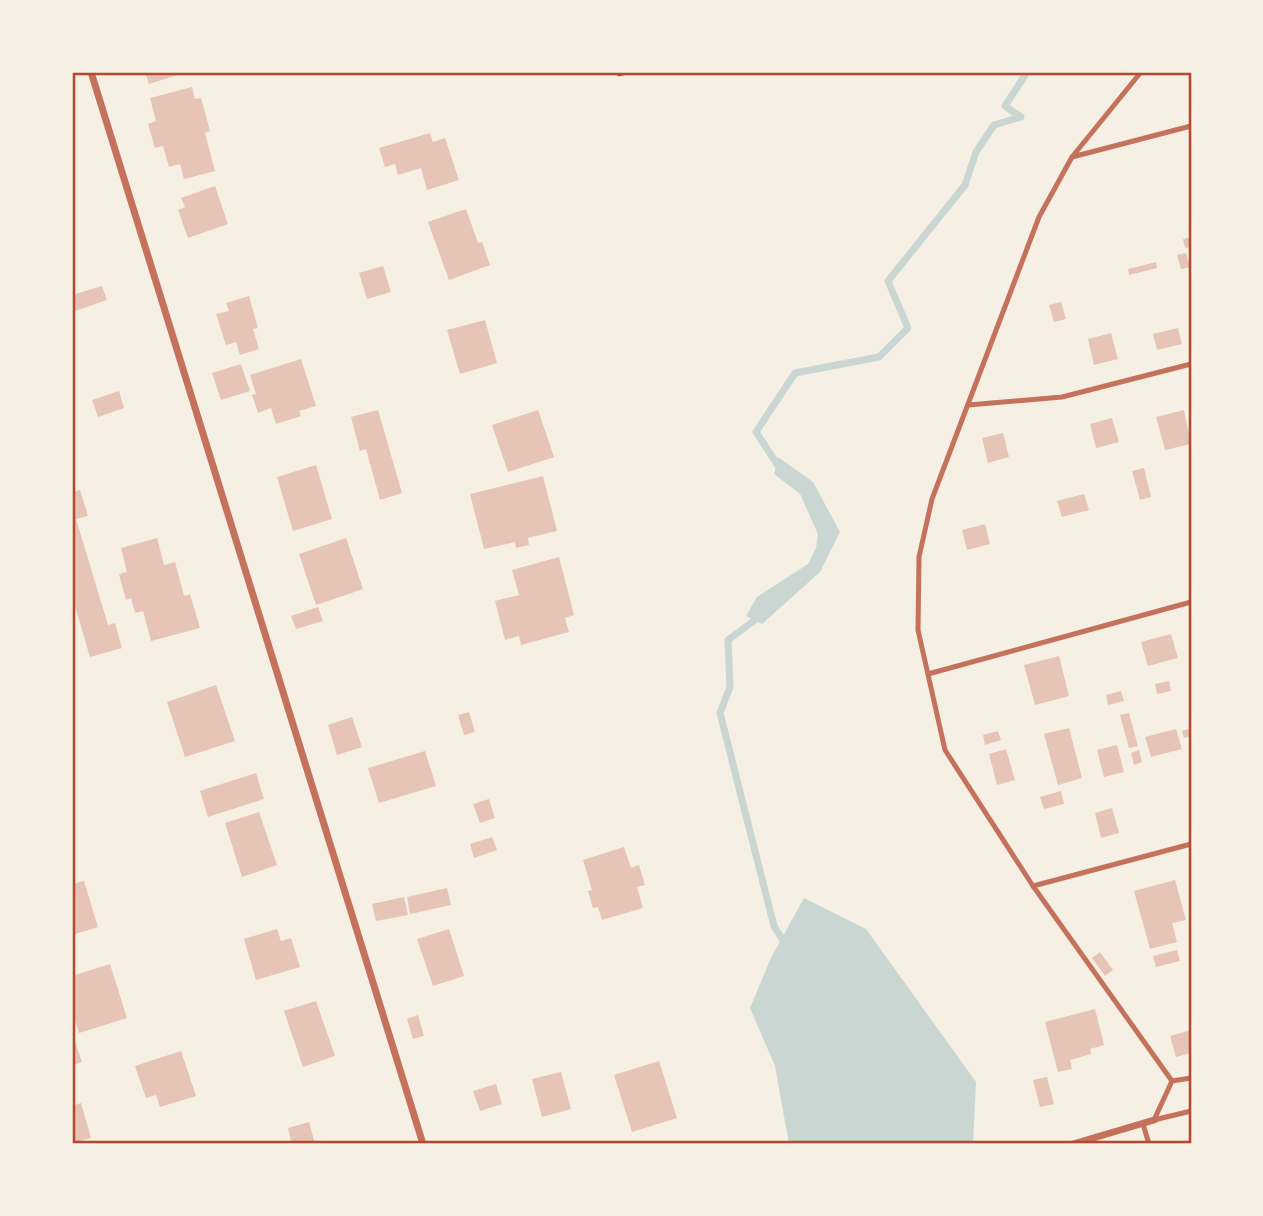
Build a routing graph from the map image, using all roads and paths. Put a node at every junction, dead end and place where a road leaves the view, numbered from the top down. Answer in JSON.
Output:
{"nodes":[{"id":1,"x":91,"y":72,"type":"edge"},
{"id":2,"x":628,"y":72,"type":"edge"},
{"id":3,"x":1141,"y":72,"type":"edge"},
{"id":4,"x":619,"y":74,"type":"dead end"},
{"id":5,"x":1191,"y":126,"type":"edge"},
{"id":6,"x":1072,"y":157,"type":"junction"},
{"id":7,"x":1191,"y":364,"type":"edge"},
{"id":8,"x":968,"y":405,"type":"junction"},
{"id":9,"x":1191,"y":602,"type":"edge"},
{"id":10,"x":928,"y":674,"type":"junction"},
{"id":11,"x":1191,"y":844,"type":"edge"},
{"id":12,"x":1033,"y":886,"type":"junction"},
{"id":13,"x":1191,"y":1077,"type":"edge"},
{"id":14,"x":1172,"y":1082,"type":"junction"},
{"id":15,"x":1191,"y":1111,"type":"edge"},
{"id":16,"x":1154,"y":1120,"type":"junction"},
{"id":17,"x":1143,"y":1124,"type":"junction"},
{"id":18,"x":423,"y":1144,"type":"edge"},
{"id":19,"x":1073,"y":1144,"type":"edge"},
{"id":20,"x":1149,"y":1144,"type":"edge"}],
"edges":[{"from":1,"to":18,"type":"street"},
{"from":2,"to":4,"type":"path"},
{"from":3,"to":6,"type":"lane"},
{"from":5,"to":6,"type":"lane"},
{"from":6,"to":8,"type":"lane"},
{"from":7,"to":8,"type":"lane"},
{"from":8,"to":10,"type":"lane"},
{"from":9,"to":10,"type":"lane"},
{"from":10,"to":12,"type":"lane"},
{"from":11,"to":12,"type":"lane"},
{"from":12,"to":14,"type":"lane"},
{"from":13,"to":14,"type":"lane"},
{"from":14,"to":16,"type":"lane"},
{"from":15,"to":16,"type":"lane"},
{"from":16,"to":17,"type":"street"},
{"from":17,"to":19,"type":"street"},
{"from":17,"to":20,"type":"lane"}]}
